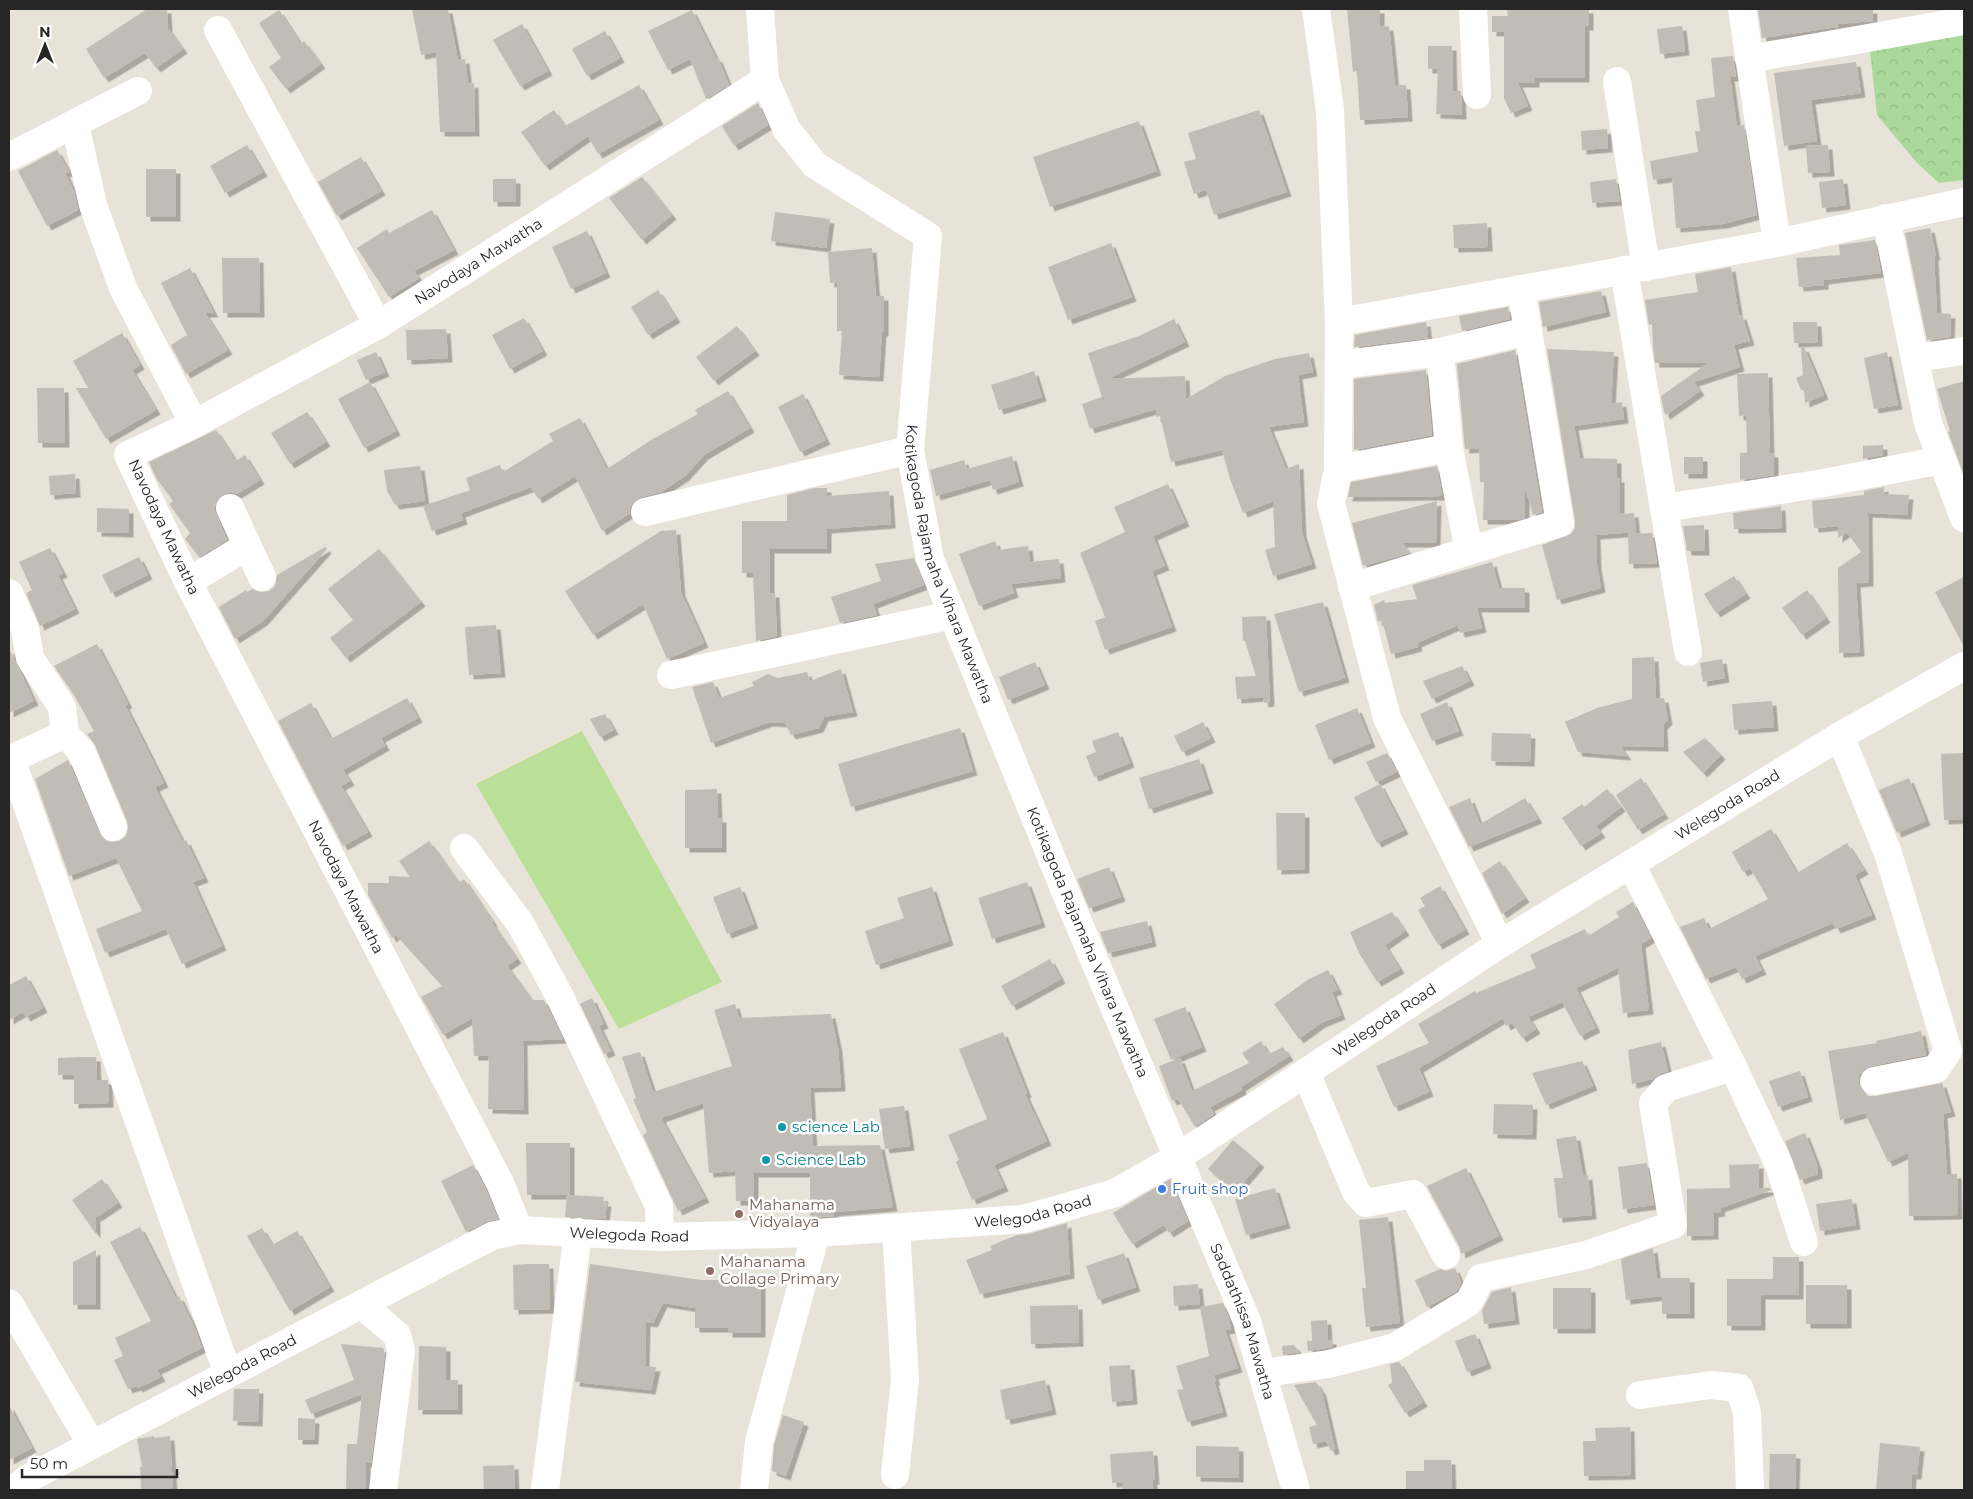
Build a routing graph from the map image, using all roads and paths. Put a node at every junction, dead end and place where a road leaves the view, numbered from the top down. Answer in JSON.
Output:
{"nodes":[{"id":1,"x":760,"y":9,"type":"edge"},
{"id":2,"x":1316,"y":9,"type":"edge"},
{"id":3,"x":1472,"y":9,"type":"edge"},
{"id":4,"x":1742,"y":9,"type":"edge"},
{"id":5,"x":1964,"y":20,"type":"edge"},
{"id":6,"x":218,"y":30,"type":"dead end"},
{"id":7,"x":1749,"y":59,"type":"junction"},
{"id":8,"x":766,"y":80,"type":"junction"},
{"id":9,"x":1617,"y":81,"type":"dead end"},
{"id":10,"x":138,"y":91,"type":"dead end"},
{"id":11,"x":1477,"y":95,"type":"dead end"},
{"id":12,"x":75,"y":124,"type":"junction"},
{"id":13,"x":9,"y":157,"type":"edge"},
{"id":14,"x":1964,"y":202,"type":"edge"},
{"id":15,"x":1886,"y":218,"type":"junction"},
{"id":16,"x":1777,"y":243,"type":"junction"},
{"id":17,"x":1636,"y":268,"type":"junction"},
{"id":18,"x":1520,"y":289,"type":"junction"},
{"id":19,"x":1339,"y":322,"type":"junction"},
{"id":20,"x":378,"y":325,"type":"junction"},
{"id":21,"x":1527,"y":331,"type":"junction"},
{"id":22,"x":1964,"y":351,"type":"edge"},
{"id":23,"x":1440,"y":352,"type":"junction"},
{"id":24,"x":1915,"y":358,"type":"junction"},
{"id":25,"x":1339,"y":365,"type":"junction"},
{"id":26,"x":194,"y":424,"type":"junction"},
{"id":27,"x":1449,"y":448,"type":"junction"},
{"id":28,"x":910,"y":450,"type":"junction"},
{"id":29,"x":1942,"y":460,"type":"junction"},
{"id":30,"x":1338,"y":469,"type":"junction"},
{"id":31,"x":230,"y":508,"type":"dead end"},
{"id":32,"x":1664,"y":508,"type":"junction"},
{"id":33,"x":645,"y":512,"type":"dead end"},
{"id":34,"x":1964,"y":518,"type":"edge"},
{"id":35,"x":247,"y":546,"type":"junction"},
{"id":36,"x":1469,"y":551,"type":"junction"},
{"id":37,"x":262,"y":577,"type":"dead end"},
{"id":38,"x":188,"y":582,"type":"junction"},
{"id":39,"x":1352,"y":587,"type":"junction"},
{"id":40,"x":9,"y":593,"type":"edge"},
{"id":41,"x":952,"y":615,"type":"junction"},
{"id":42,"x":1688,"y":652,"type":"dead end"},
{"id":43,"x":19,"y":658,"type":"edge"},
{"id":44,"x":1964,"y":666,"type":"edge"},
{"id":45,"x":671,"y":675,"type":"dead end"},
{"id":46,"x":65,"y":734,"type":"junction"},
{"id":47,"x":1840,"y":736,"type":"junction"},
{"id":48,"x":113,"y":827,"type":"dead end"},
{"id":49,"x":464,"y":848,"type":"dead end"},
{"id":50,"x":1631,"y":864,"type":"junction"},
{"id":51,"x":1500,"y":944,"type":"junction"},
{"id":52,"x":1733,"y":1067,"type":"junction"},
{"id":53,"x":1306,"y":1073,"type":"junction"},
{"id":54,"x":1874,"y":1081,"type":"dead end"},
{"id":55,"x":1178,"y":1158,"type":"junction"},
{"id":56,"x":896,"y":1228,"type":"junction"},
{"id":57,"x":519,"y":1230,"type":"junction"},
{"id":58,"x":578,"y":1232,"type":"junction"},
{"id":59,"x":816,"y":1233,"type":"junction"},
{"id":60,"x":660,"y":1237,"type":"junction"},
{"id":61,"x":1804,"y":1242,"type":"dead end"},
{"id":62,"x":1446,"y":1256,"type":"dead end"},
{"id":63,"x":9,"y":1303,"type":"edge"},
{"id":64,"x":362,"y":1305,"type":"junction"},
{"id":65,"x":1262,"y":1373,"type":"junction"},
{"id":66,"x":228,"y":1374,"type":"junction"},
{"id":67,"x":1640,"y":1395,"type":"dead end"},
{"id":68,"x":92,"y":1445,"type":"junction"},
{"id":69,"x":895,"y":1475,"type":"dead end"},
{"id":70,"x":14,"y":1490,"type":"edge"},
{"id":71,"x":383,"y":1490,"type":"edge"},
{"id":72,"x":545,"y":1490,"type":"edge"},
{"id":73,"x":754,"y":1490,"type":"edge"},
{"id":74,"x":1296,"y":1490,"type":"edge"},
{"id":75,"x":1750,"y":1490,"type":"edge"}],
"edges":[{"from":1,"to":8,"type":"street","name":"Kotikagoda Rajamaha Vihara Mawatha"},
{"from":2,"to":19,"type":"street"},
{"from":3,"to":11,"type":"street"},
{"from":4,"to":7,"type":"street"},
{"from":5,"to":7,"type":"street"},
{"from":6,"to":20,"type":"street"},
{"from":7,"to":16,"type":"street"},
{"from":8,"to":20,"type":"street","name":"Navodaya Mawatha"},
{"from":8,"to":28,"type":"street","name":"Kotikagoda Rajamaha Vihara Mawatha"},
{"from":9,"to":17,"type":"street"},
{"from":10,"to":12,"type":"street"},
{"from":12,"to":13,"type":"street"},
{"from":12,"to":26,"type":"street"},
{"from":14,"to":15,"type":"street"},
{"from":15,"to":16,"type":"street"},
{"from":15,"to":24,"type":"street"},
{"from":16,"to":17,"type":"street"},
{"from":17,"to":18,"type":"street"},
{"from":17,"to":32,"type":"street"},
{"from":18,"to":19,"type":"street"},
{"from":18,"to":21,"type":"street"},
{"from":19,"to":25,"type":"street"},
{"from":20,"to":26,"type":"street","name":"Navodaya Mawatha"},
{"from":21,"to":23,"type":"street"},
{"from":21,"to":36,"type":"street"},
{"from":22,"to":24,"type":"street"},
{"from":23,"to":25,"type":"street"},
{"from":23,"to":27,"type":"street"},
{"from":24,"to":29,"type":"street"},
{"from":25,"to":30,"type":"street"},
{"from":26,"to":38,"type":"street","name":"Navodaya Mawatha"},
{"from":27,"to":30,"type":"street"},
{"from":27,"to":36,"type":"street"},
{"from":28,"to":33,"type":"street"},
{"from":28,"to":41,"type":"street","name":"Kotikagoda Rajamaha Vihara Mawatha"},
{"from":29,"to":32,"type":"street"},
{"from":29,"to":34,"type":"street"},
{"from":30,"to":39,"type":"street"},
{"from":31,"to":35,"type":"street"},
{"from":32,"to":42,"type":"street"},
{"from":35,"to":37,"type":"street"},
{"from":35,"to":38,"type":"street"},
{"from":36,"to":39,"type":"street"},
{"from":38,"to":57,"type":"street","name":"Navodaya Mawatha"},
{"from":39,"to":51,"type":"street"},
{"from":40,"to":43,"type":"street"},
{"from":41,"to":45,"type":"street"},
{"from":41,"to":55,"type":"street","name":"Kotikagoda Rajamaha Vihara Mawatha"},
{"from":43,"to":46,"type":"street"},
{"from":44,"to":47,"type":"street","name":"Welegoda Road"},
{"from":46,"to":48,"type":"street"},
{"from":46,"to":66,"type":"street"},
{"from":47,"to":50,"type":"street","name":"Welegoda Road"},
{"from":47,"to":54,"type":"street"},
{"from":49,"to":60,"type":"street"},
{"from":50,"to":51,"type":"street","name":"Welegoda Road"},
{"from":50,"to":52,"type":"street"},
{"from":51,"to":53,"type":"street","name":"Welegoda Road"},
{"from":52,"to":61,"type":"street"},
{"from":52,"to":65,"type":"street"},
{"from":53,"to":55,"type":"street","name":"Welegoda Road"},
{"from":53,"to":62,"type":"street"},
{"from":55,"to":56,"type":"street","name":"Welegoda Road"},
{"from":55,"to":65,"type":"street","name":"Saddathissa Mawatha"},
{"from":56,"to":59,"type":"street","name":"Welegoda Road"},
{"from":56,"to":69,"type":"street"},
{"from":57,"to":58,"type":"street","name":"Welegoda Road"},
{"from":57,"to":64,"type":"street","name":"Welegoda Road"},
{"from":58,"to":60,"type":"street","name":"Welegoda Road"},
{"from":58,"to":72,"type":"street"},
{"from":59,"to":60,"type":"street","name":"Welegoda Road"},
{"from":59,"to":73,"type":"street"},
{"from":63,"to":68,"type":"street"},
{"from":64,"to":66,"type":"street","name":"Welegoda Road"},
{"from":64,"to":71,"type":"street"},
{"from":65,"to":74,"type":"street","name":"Saddathissa Mawatha"},
{"from":66,"to":68,"type":"street","name":"Welegoda Road"},
{"from":67,"to":75,"type":"street"},
{"from":68,"to":70,"type":"street","name":"Welegoda Road"}]}
